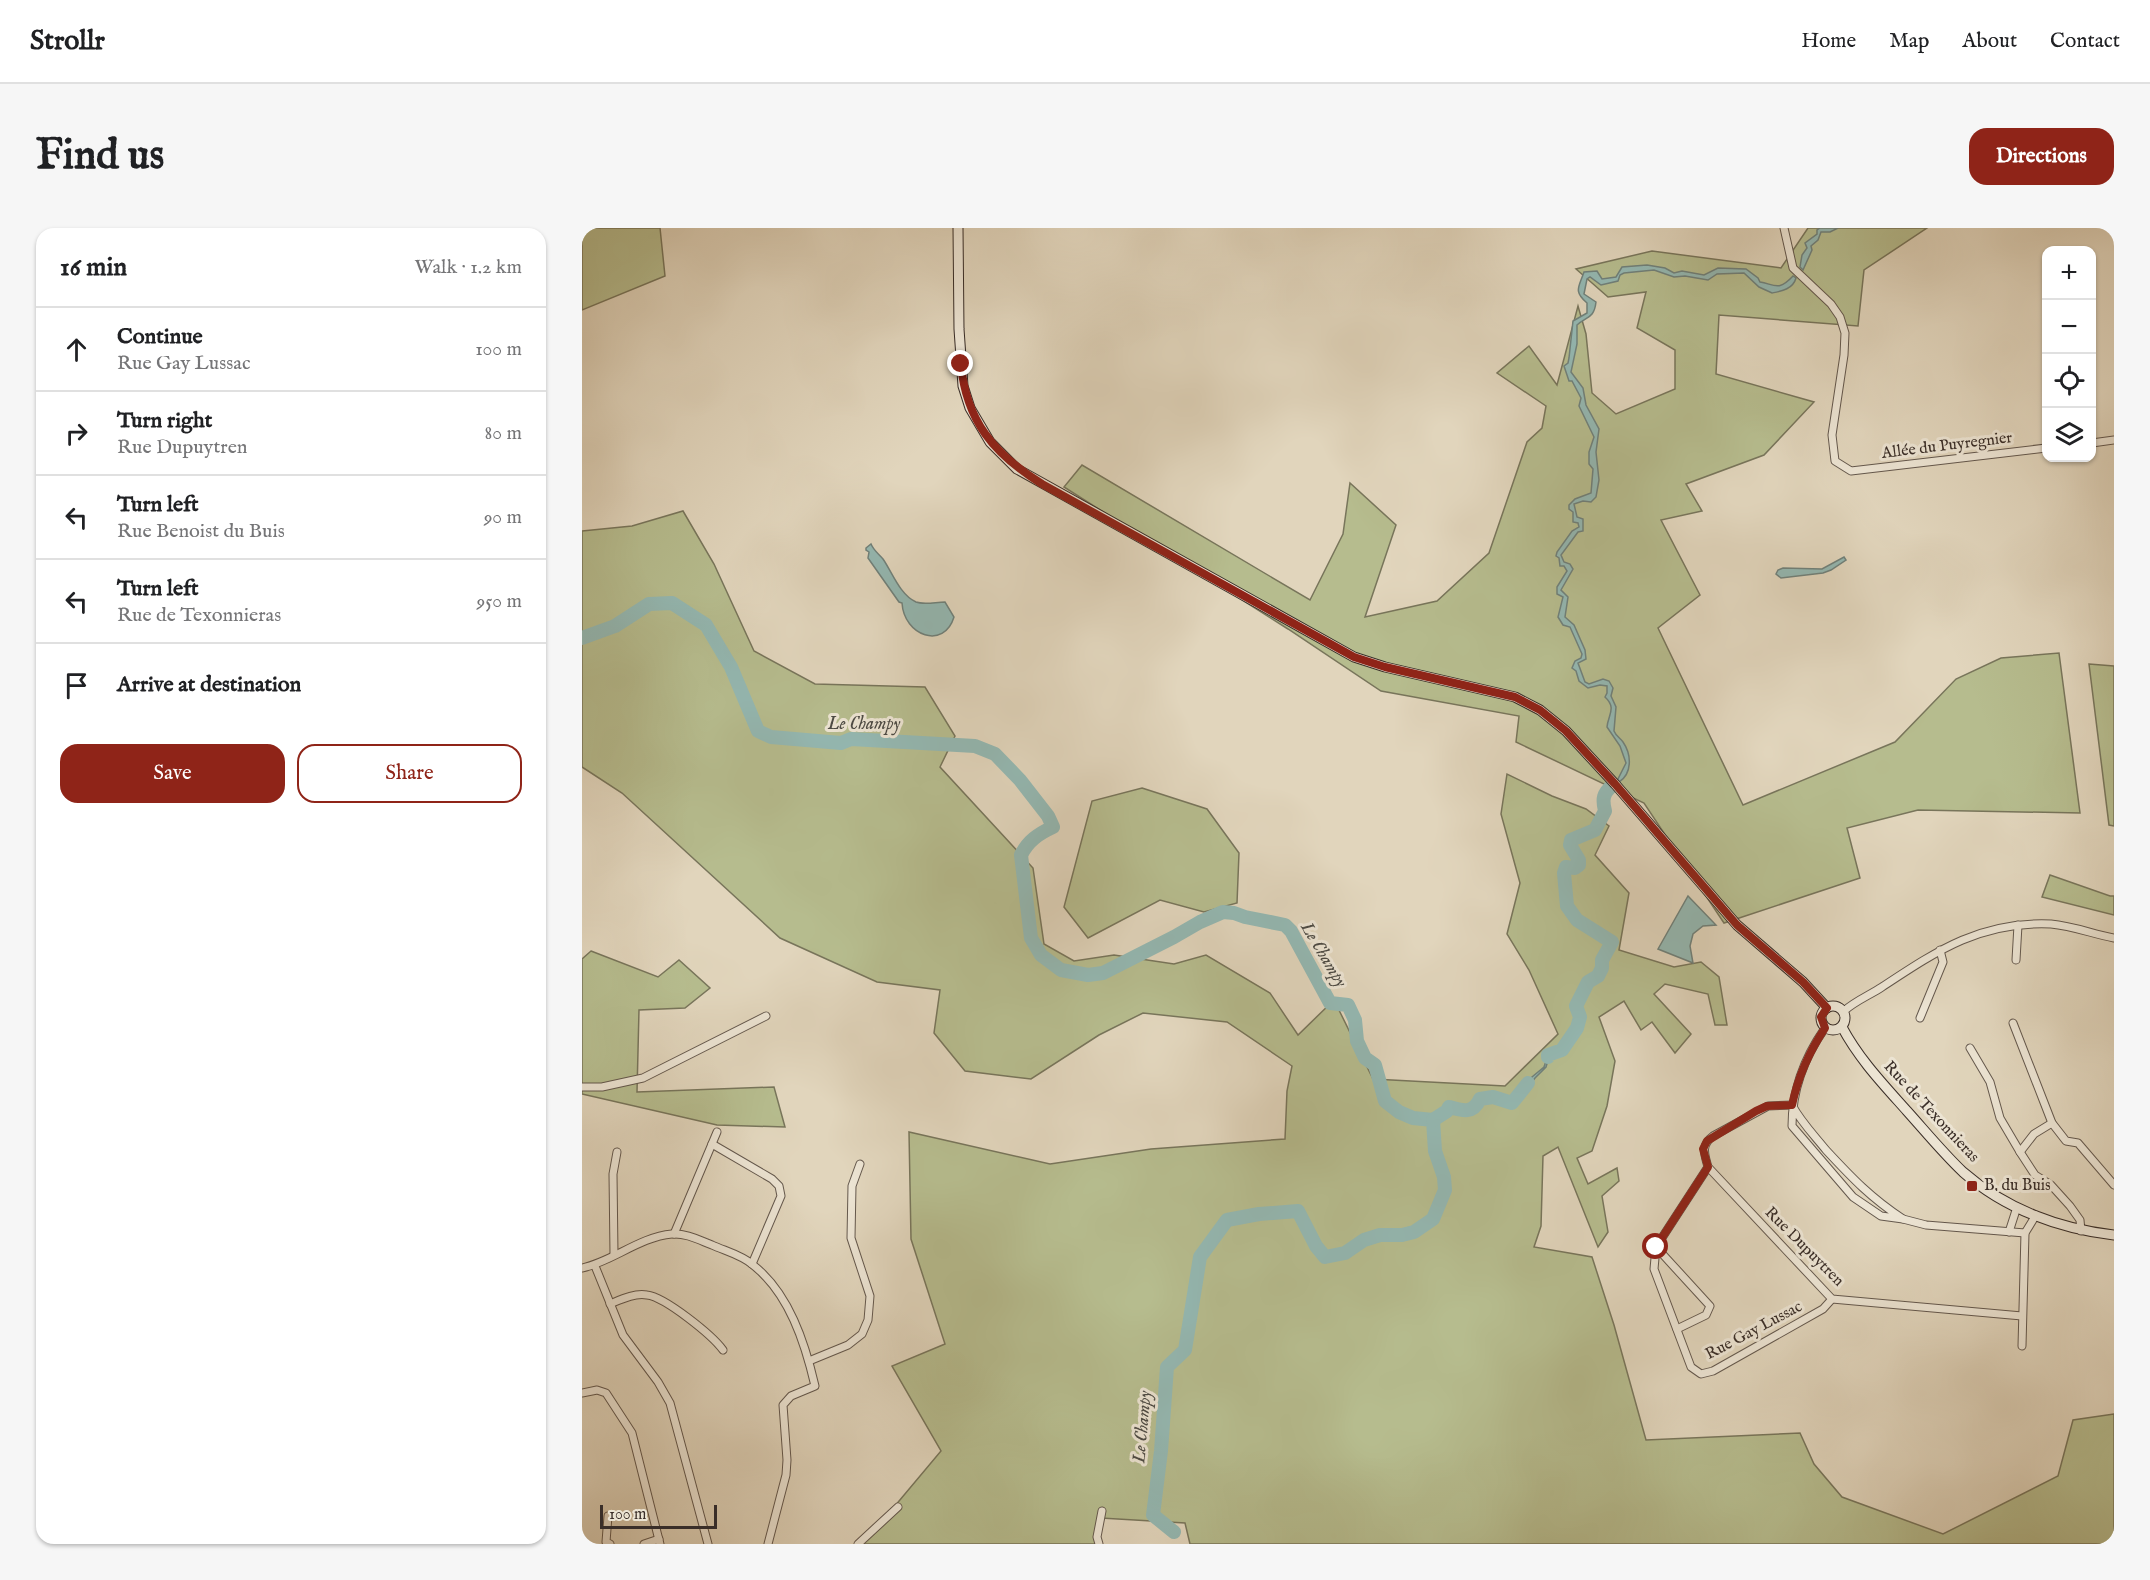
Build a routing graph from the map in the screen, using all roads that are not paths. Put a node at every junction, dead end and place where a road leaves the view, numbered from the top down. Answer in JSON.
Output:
{"nodes":[{"id":1,"x":958,"y":228,"type":"edge"},
{"id":2,"x":1784,"y":228,"type":"edge"},
{"id":3,"x":2114,"y":440,"type":"edge"},
{"id":4,"x":2096,"y":442,"type":"edge"},
{"id":5,"x":2042,"y":448,"type":"edge"},
{"id":6,"x":2019,"y":925,"type":"junction"},
{"id":7,"x":2114,"y":938,"type":"edge"},
{"id":8,"x":1940,"y":950,"type":"junction"},
{"id":9,"x":2016,"y":960,"type":"dead end"},
{"id":10,"x":1827,"y":1008,"type":"junction"},
{"id":11,"x":1844,"y":1011,"type":"junction"},
{"id":12,"x":766,"y":1016,"type":"dead end"},
{"id":13,"x":1920,"y":1018,"type":"dead end"},
{"id":14,"x":2013,"y":1023,"type":"dead end"},
{"id":15,"x":1842,"y":1027,"type":"junction"},
{"id":16,"x":1825,"y":1028,"type":"junction"},
{"id":17,"x":1970,"y":1048,"type":"dead end"},
{"id":18,"x":582,"y":1087,"type":"edge"},
{"id":19,"x":1792,"y":1105,"type":"junction"},
{"id":20,"x":2052,"y":1123,"type":"junction"},
{"id":21,"x":717,"y":1132,"type":"dead end"},
{"id":22,"x":712,"y":1144,"type":"junction"},
{"id":23,"x":617,"y":1152,"type":"dead end"},
{"id":24,"x":2020,"y":1152,"type":"junction"},
{"id":25,"x":860,"y":1164,"type":"dead end"},
{"id":26,"x":1708,"y":1167,"type":"junction"},
{"id":27,"x":2114,"y":1185,"type":"edge"},
{"id":28,"x":2017,"y":1207,"type":"junction"},
{"id":29,"x":2036,"y":1215,"type":"junction"},
{"id":30,"x":1903,"y":1219,"type":"junction"},
{"id":31,"x":2081,"y":1231,"type":"junction"},
{"id":32,"x":2009,"y":1232,"type":"junction"},
{"id":33,"x":2025,"y":1233,"type":"junction"},
{"id":34,"x":674,"y":1234,"type":"junction"},
{"id":35,"x":2114,"y":1235,"type":"edge"},
{"id":36,"x":1656,"y":1247,"type":"junction"},
{"id":37,"x":614,"y":1254,"type":"junction"},
{"id":38,"x":752,"y":1264,"type":"junction"},
{"id":39,"x":594,"y":1266,"type":"junction"},
{"id":40,"x":582,"y":1268,"type":"edge"},
{"id":41,"x":1832,"y":1299,"type":"junction"},
{"id":42,"x":610,"y":1304,"type":"junction"},
{"id":43,"x":2022,"y":1316,"type":"junction"},
{"id":44,"x":1677,"y":1329,"type":"junction"},
{"id":45,"x":2022,"y":1346,"type":"dead end"},
{"id":46,"x":723,"y":1350,"type":"dead end"},
{"id":47,"x":809,"y":1361,"type":"junction"},
{"id":48,"x":582,"y":1393,"type":"edge"},
{"id":49,"x":898,"y":1507,"type":"dead end"},
{"id":50,"x":1102,"y":1511,"type":"dead end"},
{"id":51,"x":608,"y":1516,"type":"dead end"},
{"id":52,"x":659,"y":1542,"type":"edge"},
{"id":53,"x":610,"y":1544,"type":"edge"},
{"id":54,"x":644,"y":1544,"type":"edge"},
{"id":55,"x":708,"y":1544,"type":"edge"},
{"id":56,"x":768,"y":1544,"type":"edge"},
{"id":57,"x":858,"y":1544,"type":"edge"},
{"id":58,"x":1099,"y":1544,"type":"edge"}],
"edges":[{"from":1,"to":10,"type":"main road"},
{"from":2,"to":5,"type":"street","name":"Allée du Puyregnier"},
{"from":3,"to":4,"type":"street"},
{"from":6,"to":7,"type":"street"},
{"from":6,"to":8,"type":"street"},
{"from":6,"to":9,"type":"street"},
{"from":8,"to":11,"type":"street"},
{"from":8,"to":13,"type":"street"},
{"from":10,"to":11,"type":"main road"},
{"from":10,"to":16,"type":"main road"},
{"from":11,"to":15,"type":"main road"},
{"from":12,"to":18,"type":"street"},
{"from":14,"to":20,"type":"street"},
{"from":15,"to":16,"type":"main road"},
{"from":15,"to":28,"type":"main road","name":"Rue de Texonnieras"},
{"from":16,"to":19,"type":"street"},
{"from":17,"to":24,"type":"street"},
{"from":19,"to":26,"type":"street"},
{"from":19,"to":30,"type":"street"},
{"from":19,"to":30,"type":"street"},
{"from":20,"to":24,"type":"street"},
{"from":20,"to":27,"type":"street"},
{"from":21,"to":22,"type":"street"},
{"from":22,"to":34,"type":"street"},
{"from":22,"to":38,"type":"street"},
{"from":23,"to":37,"type":"street"},
{"from":24,"to":31,"type":"street"},
{"from":25,"to":47,"type":"street"},
{"from":26,"to":36,"type":"street"},
{"from":26,"to":41,"type":"street","name":"Rue Dupuytren"},
{"from":28,"to":29,"type":"main road","name":"Rue de Texonnieras"},
{"from":28,"to":32,"type":"street"},
{"from":29,"to":31,"type":"main road","name":"Rue de Texonnieras"},
{"from":29,"to":33,"type":"street"},
{"from":30,"to":32,"type":"street"},
{"from":31,"to":35,"type":"main road","name":"Rue de Texonnieras"},
{"from":32,"to":33,"type":"street"},
{"from":33,"to":43,"type":"street"},
{"from":34,"to":37,"type":"street"},
{"from":34,"to":38,"type":"street"},
{"from":36,"to":44,"type":"street","name":"Rue Gay Lussac"},
{"from":36,"to":44,"type":"street"},
{"from":37,"to":39,"type":"street"},
{"from":38,"to":47,"type":"street"},
{"from":39,"to":40,"type":"street"},
{"from":39,"to":42,"type":"street"},
{"from":41,"to":43,"type":"street","name":"Rue Dupuytren"},
{"from":41,"to":44,"type":"street","name":"Rue Gay Lussac"},
{"from":42,"to":46,"type":"street"},
{"from":42,"to":55,"type":"street"},
{"from":43,"to":45,"type":"street"},
{"from":47,"to":56,"type":"street"},
{"from":48,"to":52,"type":"street"},
{"from":49,"to":57,"type":"street"},
{"from":50,"to":58,"type":"street"},
{"from":51,"to":53,"type":"street"},
{"from":52,"to":54,"type":"street"}]}
